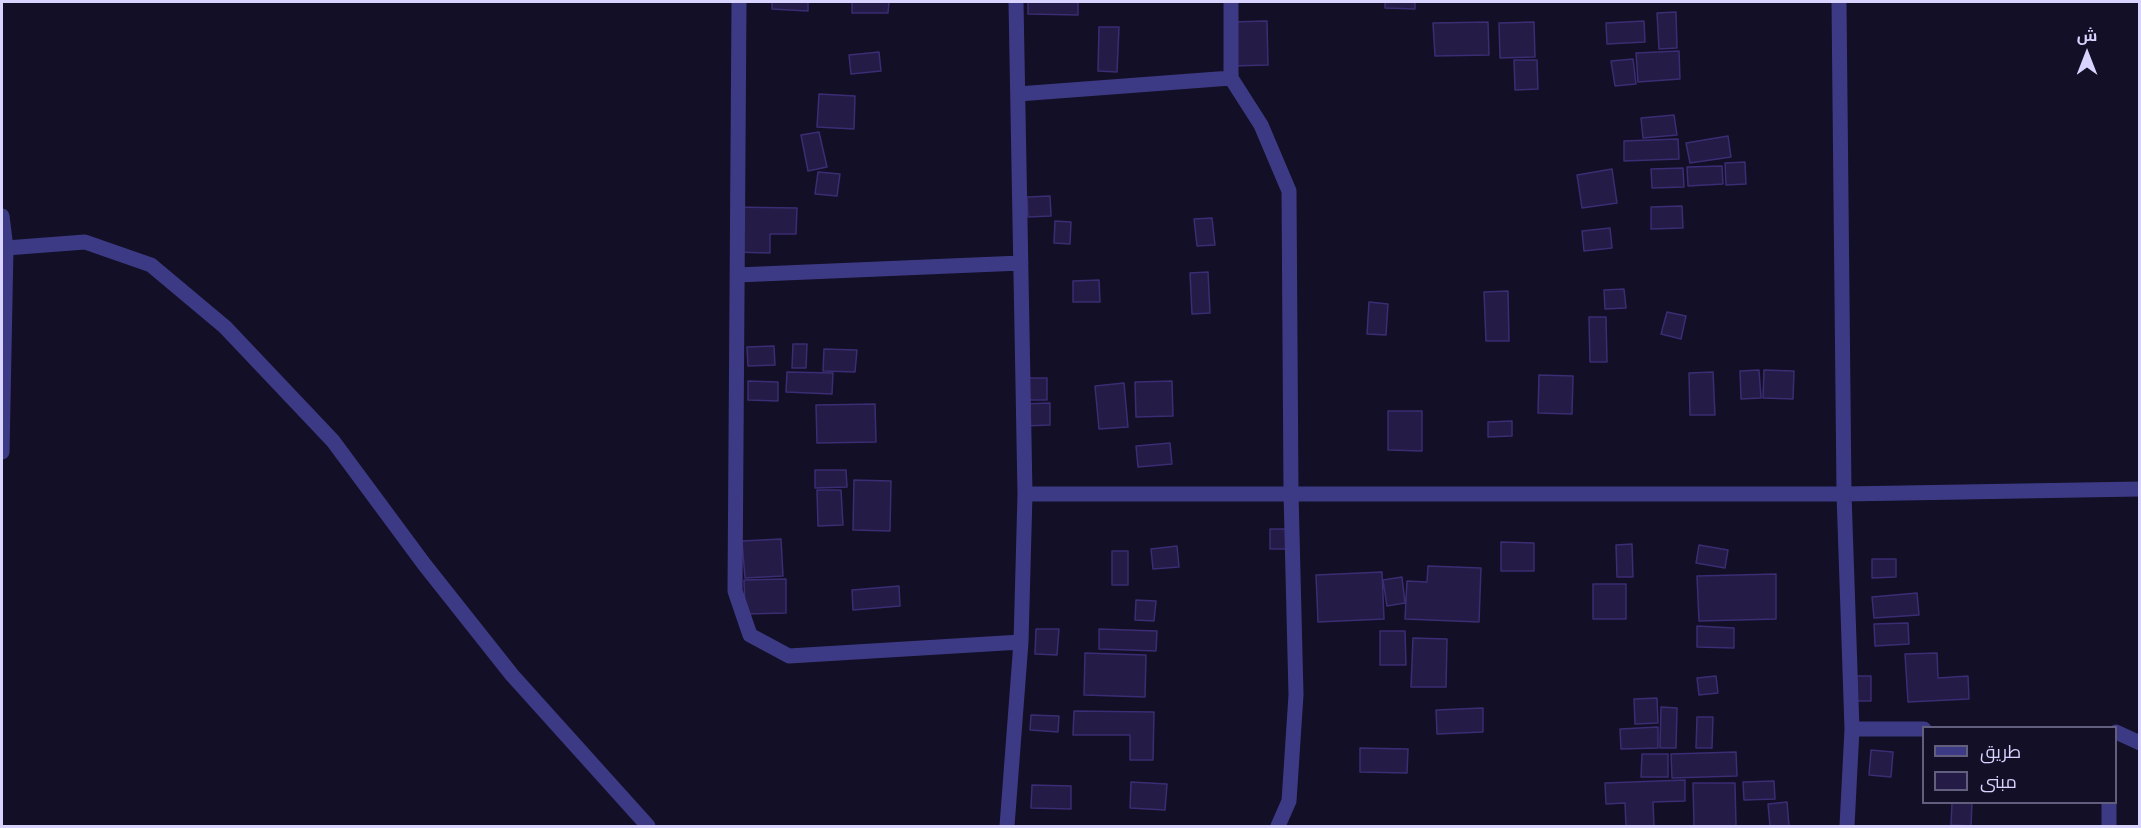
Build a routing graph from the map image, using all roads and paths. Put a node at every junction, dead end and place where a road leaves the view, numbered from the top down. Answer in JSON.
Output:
{"nodes":[{"id":1,"x":739,"y":2,"type":"edge"},
{"id":2,"x":1016,"y":2,"type":"edge"},
{"id":3,"x":1231,"y":2,"type":"edge"},
{"id":4,"x":1839,"y":2,"type":"edge"},
{"id":5,"x":1231,"y":78,"type":"junction"},
{"id":6,"x":1018,"y":94,"type":"junction"},
{"id":7,"x":2,"y":216,"type":"edge"},
{"id":8,"x":4,"y":251,"type":"edge"},
{"id":9,"x":1021,"y":263,"type":"junction"},
{"id":10,"x":737,"y":275,"type":"junction"},
{"id":11,"x":2,"y":452,"type":"edge"},
{"id":12,"x":2139,"y":489,"type":"edge"},
{"id":13,"x":1291,"y":493,"type":"junction"},
{"id":14,"x":1025,"y":494,"type":"junction"},
{"id":15,"x":1844,"y":494,"type":"junction"},
{"id":16,"x":1021,"y":642,"type":"junction"},
{"id":17,"x":1852,"y":729,"type":"junction"},
{"id":18,"x":1922,"y":729,"type":"edge"},
{"id":19,"x":2117,"y":733,"type":"edge"},
{"id":20,"x":2139,"y":743,"type":"edge"},
{"id":21,"x":2109,"y":804,"type":"edge"},
{"id":22,"x":648,"y":826,"type":"edge"},
{"id":23,"x":1007,"y":826,"type":"edge"},
{"id":24,"x":1278,"y":826,"type":"edge"},
{"id":25,"x":1846,"y":826,"type":"edge"},
{"id":26,"x":2109,"y":826,"type":"edge"}],
"edges":[{"from":1,"to":10,"type":"street"},
{"from":2,"to":6,"type":"street"},
{"from":3,"to":5,"type":"street"},
{"from":4,"to":15,"type":"street"},
{"from":5,"to":6,"type":"street"},
{"from":5,"to":13,"type":"street"},
{"from":6,"to":9,"type":"street"},
{"from":7,"to":8,"type":"street"},
{"from":8,"to":11,"type":"street"},
{"from":8,"to":22,"type":"street"},
{"from":9,"to":10,"type":"street"},
{"from":9,"to":14,"type":"street"},
{"from":10,"to":16,"type":"street"},
{"from":12,"to":15,"type":"street"},
{"from":13,"to":14,"type":"street"},
{"from":13,"to":15,"type":"street"},
{"from":13,"to":24,"type":"street"},
{"from":14,"to":16,"type":"street"},
{"from":15,"to":17,"type":"street"},
{"from":16,"to":23,"type":"street"},
{"from":17,"to":18,"type":"street"},
{"from":17,"to":25,"type":"street"},
{"from":19,"to":20,"type":"street"},
{"from":21,"to":26,"type":"street"}]}
